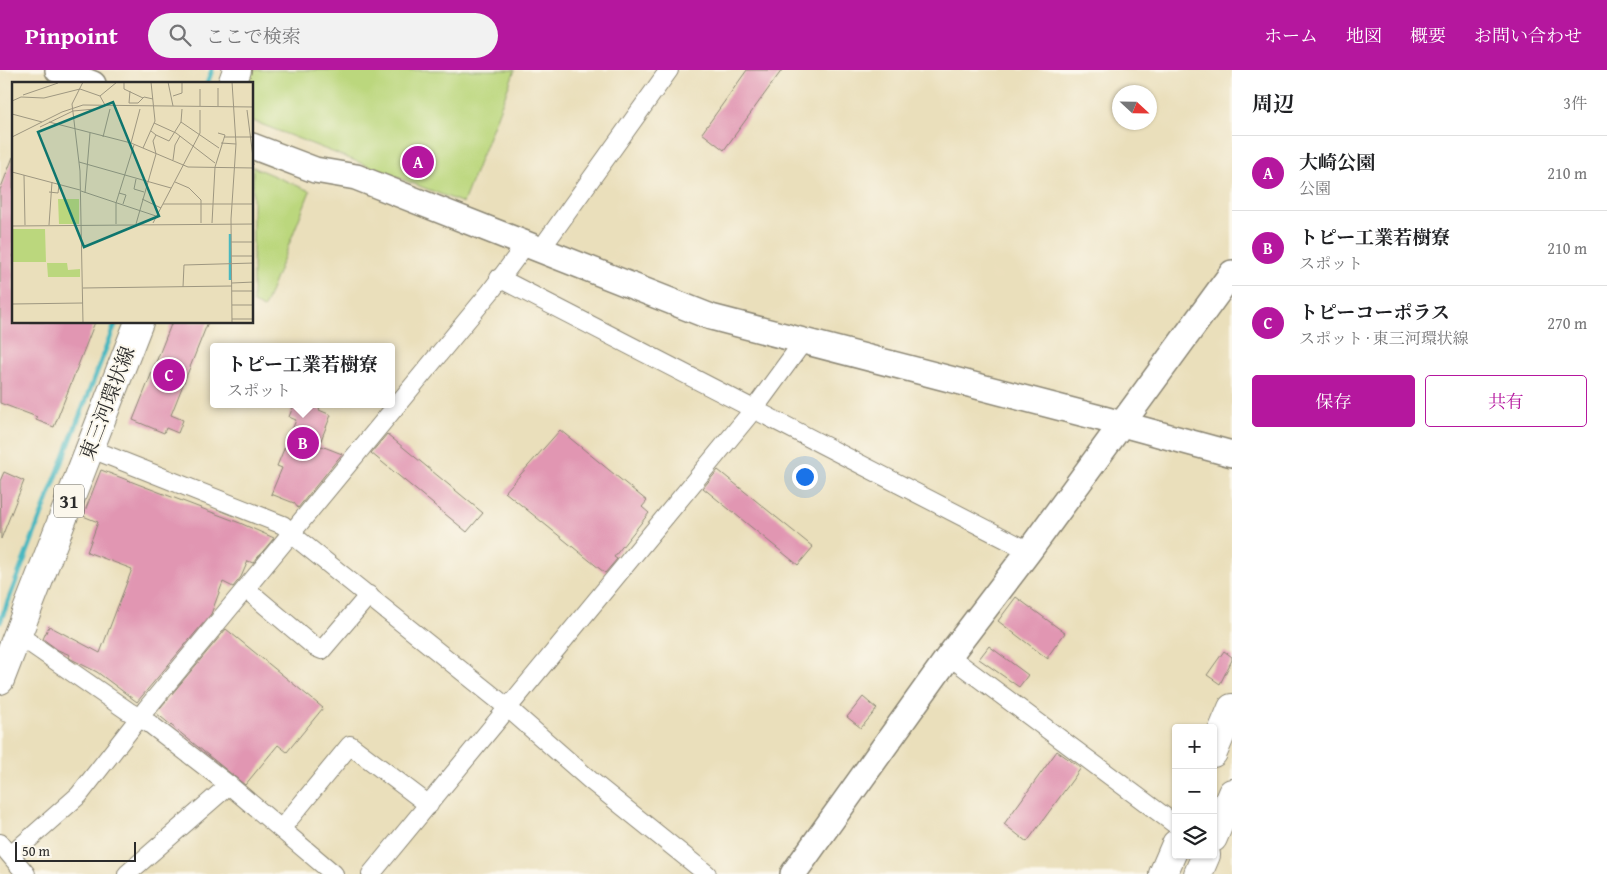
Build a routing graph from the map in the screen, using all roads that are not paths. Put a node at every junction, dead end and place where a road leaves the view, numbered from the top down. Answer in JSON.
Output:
{"nodes":[{"id":1,"x":58,"y":70,"type":"edge"},
{"id":2,"x":237,"y":70,"type":"edge"},
{"id":3,"x":666,"y":71,"type":"edge"},
{"id":4,"x":88,"y":82,"type":"edge"},
{"id":5,"x":233,"y":82,"type":"edge"},
{"id":6,"x":254,"y":147,"type":"edge"},
{"id":7,"x":533,"y":246,"type":"junction"},
{"id":8,"x":1232,"y":273,"type":"edge"},
{"id":9,"x":499,"y":278,"type":"junction"},
{"id":10,"x":138,"y":324,"type":"edge"},
{"id":11,"x":803,"y":342,"type":"junction"},
{"id":12,"x":395,"y":408,"type":"edge"},
{"id":13,"x":395,"y":408,"type":"edge"},
{"id":14,"x":754,"y":409,"type":"junction"},
{"id":15,"x":1122,"y":424,"type":"junction"},
{"id":16,"x":89,"y":448,"type":"junction"},
{"id":17,"x":1232,"y":454,"type":"edge"},
{"id":18,"x":292,"y":533,"type":"junction"},
{"id":19,"x":1029,"y":551,"type":"junction"},
{"id":20,"x":246,"y":589,"type":"junction"},
{"id":21,"x":368,"y":595,"type":"junction"},
{"id":22,"x":17,"y":634,"type":"junction"},
{"id":23,"x":950,"y":656,"type":"junction"},
{"id":24,"x":0,"y":680,"type":"edge"},
{"id":25,"x":508,"y":708,"type":"junction"},
{"id":26,"x":1232,"y":708,"type":"edge"},
{"id":27,"x":140,"y":718,"type":"junction"},
{"id":28,"x":1217,"y":744,"type":"edge"},
{"id":29,"x":229,"y":785,"type":"junction"},
{"id":30,"x":1232,"y":795,"type":"edge"},
{"id":31,"x":429,"y":805,"type":"junction"},
{"id":32,"x":1172,"y":822,"type":"edge"},
{"id":33,"x":281,"y":829,"type":"junction"},
{"id":34,"x":1217,"y":829,"type":"edge"},
{"id":35,"x":5,"y":849,"type":"edge"},
{"id":36,"x":1172,"y":854,"type":"edge"},
{"id":37,"x":1204,"y":859,"type":"edge"},
{"id":38,"x":26,"y":874,"type":"edge"},
{"id":39,"x":126,"y":874,"type":"edge"},
{"id":40,"x":334,"y":874,"type":"edge"},
{"id":41,"x":371,"y":874,"type":"edge"},
{"id":42,"x":707,"y":874,"type":"edge"},
{"id":43,"x":793,"y":874,"type":"edge"},
{"id":44,"x":1164,"y":874,"type":"edge"},
{"id":45,"x":1198,"y":874,"type":"edge"}],
"edges":[{"from":1,"to":4,"type":"street"},
{"from":2,"to":5,"type":"main road"},
{"from":3,"to":7,"type":"street"},
{"from":6,"to":7,"type":"street"},
{"from":7,"to":9,"type":"street"},
{"from":7,"to":11,"type":"street"},
{"from":8,"to":15,"type":"street"},
{"from":9,"to":12,"type":"street"},
{"from":9,"to":14,"type":"street"},
{"from":10,"to":16,"type":"main road","name":"東三河環状線","number":"31"},
{"from":11,"to":14,"type":"street"},
{"from":11,"to":15,"type":"street"},
{"from":13,"to":18,"type":"street"},
{"from":14,"to":19,"type":"street"},
{"from":14,"to":25,"type":"street"},
{"from":15,"to":17,"type":"street"},
{"from":15,"to":19,"type":"street"},
{"from":16,"to":18,"type":"street"},
{"from":16,"to":22,"type":"main road","name":"東三河環状線","number":"31"},
{"from":18,"to":20,"type":"street"},
{"from":18,"to":21,"type":"street"},
{"from":19,"to":23,"type":"street"},
{"from":20,"to":21,"type":"street"},
{"from":20,"to":27,"type":"street"},
{"from":21,"to":25,"type":"street"},
{"from":22,"to":24,"type":"main road","name":"東三河環状線","number":"31"},
{"from":22,"to":27,"type":"street"},
{"from":23,"to":32,"type":"street"},
{"from":23,"to":43,"type":"street"},
{"from":25,"to":31,"type":"street"},
{"from":25,"to":42,"type":"street"},
{"from":26,"to":28,"type":"main road"},
{"from":27,"to":29,"type":"street"},
{"from":27,"to":35,"type":"street"},
{"from":29,"to":33,"type":"street"},
{"from":29,"to":39,"type":"street"},
{"from":30,"to":34,"type":"main road"},
{"from":31,"to":33,"type":"street"},
{"from":31,"to":41,"type":"street"},
{"from":33,"to":40,"type":"street"},
{"from":35,"to":38,"type":"street"},
{"from":36,"to":44,"type":"main road"},
{"from":37,"to":45,"type":"main road"}]}
